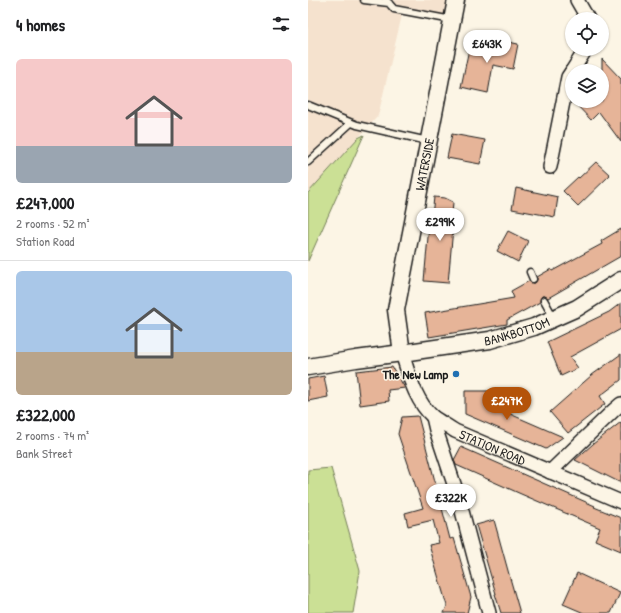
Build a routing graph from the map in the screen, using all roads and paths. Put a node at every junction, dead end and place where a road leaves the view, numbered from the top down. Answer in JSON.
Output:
{"nodes":[{"id":1,"x":364,"y":0,"type":"edge"},
{"id":2,"x":456,"y":0,"type":"edge"},
{"id":3,"x":577,"y":0,"type":"edge"},
{"id":4,"x":388,"y":1,"type":"edge"},
{"id":5,"x":584,"y":12,"type":"edge"},
{"id":6,"x":452,"y":20,"type":"junction"},
{"id":7,"x":565,"y":92,"type":"edge"},
{"id":8,"x":308,"y":105,"type":"edge"},
{"id":9,"x":351,"y":123,"type":"junction"},
{"id":10,"x":428,"y":141,"type":"junction"},
{"id":11,"x":308,"y":162,"type":"edge"},
{"id":12,"x":550,"y":166,"type":"dead end"},
{"id":13,"x":530,"y":272,"type":"dead end"},
{"id":14,"x":533,"y":279,"type":"dead end"},
{"id":15,"x":621,"y":280,"type":"edge"},
{"id":16,"x":544,"y":300,"type":"dead end"},
{"id":17,"x":554,"y":318,"type":"junction"},
{"id":18,"x":402,"y":353,"type":"junction"},
{"id":19,"x":308,"y":367,"type":"edge"},
{"id":20,"x":621,"y":404,"type":"edge"},
{"id":21,"x":433,"y":417,"type":"junction"},
{"id":22,"x":550,"y":472,"type":"junction"},
{"id":23,"x":621,"y":502,"type":"edge"},
{"id":24,"x":489,"y":613,"type":"edge"}],
"edges":[{"from":1,"to":4,"type":"lane"},
{"from":2,"to":6,"type":"street","name":"WATERSIDE"},
{"from":3,"to":5,"type":"street"},
{"from":4,"to":6,"type":"lane"},
{"from":6,"to":10,"type":"street","name":"WATERSIDE"},
{"from":7,"to":12,"type":"street"},
{"from":8,"to":9,"type":"lane"},
{"from":9,"to":10,"type":"lane"},
{"from":9,"to":11,"type":"lane"},
{"from":10,"to":18,"type":"street","name":"WATERSIDE"},
{"from":13,"to":14,"type":"lane"},
{"from":15,"to":17,"type":"street","name":"BANKBOTTOM"},
{"from":16,"to":17,"type":"lane"},
{"from":17,"to":18,"type":"street","name":"BANKBOTTOM"},
{"from":18,"to":19,"type":"street","name":"BANKBOTTOM"},
{"from":18,"to":21,"type":"street","name":"STATION ROAD"},
{"from":20,"to":22,"type":"street"},
{"from":21,"to":22,"type":"street","name":"STATION ROAD"},
{"from":21,"to":24,"type":"street"},
{"from":22,"to":23,"type":"street","name":"STATION ROAD"}]}
